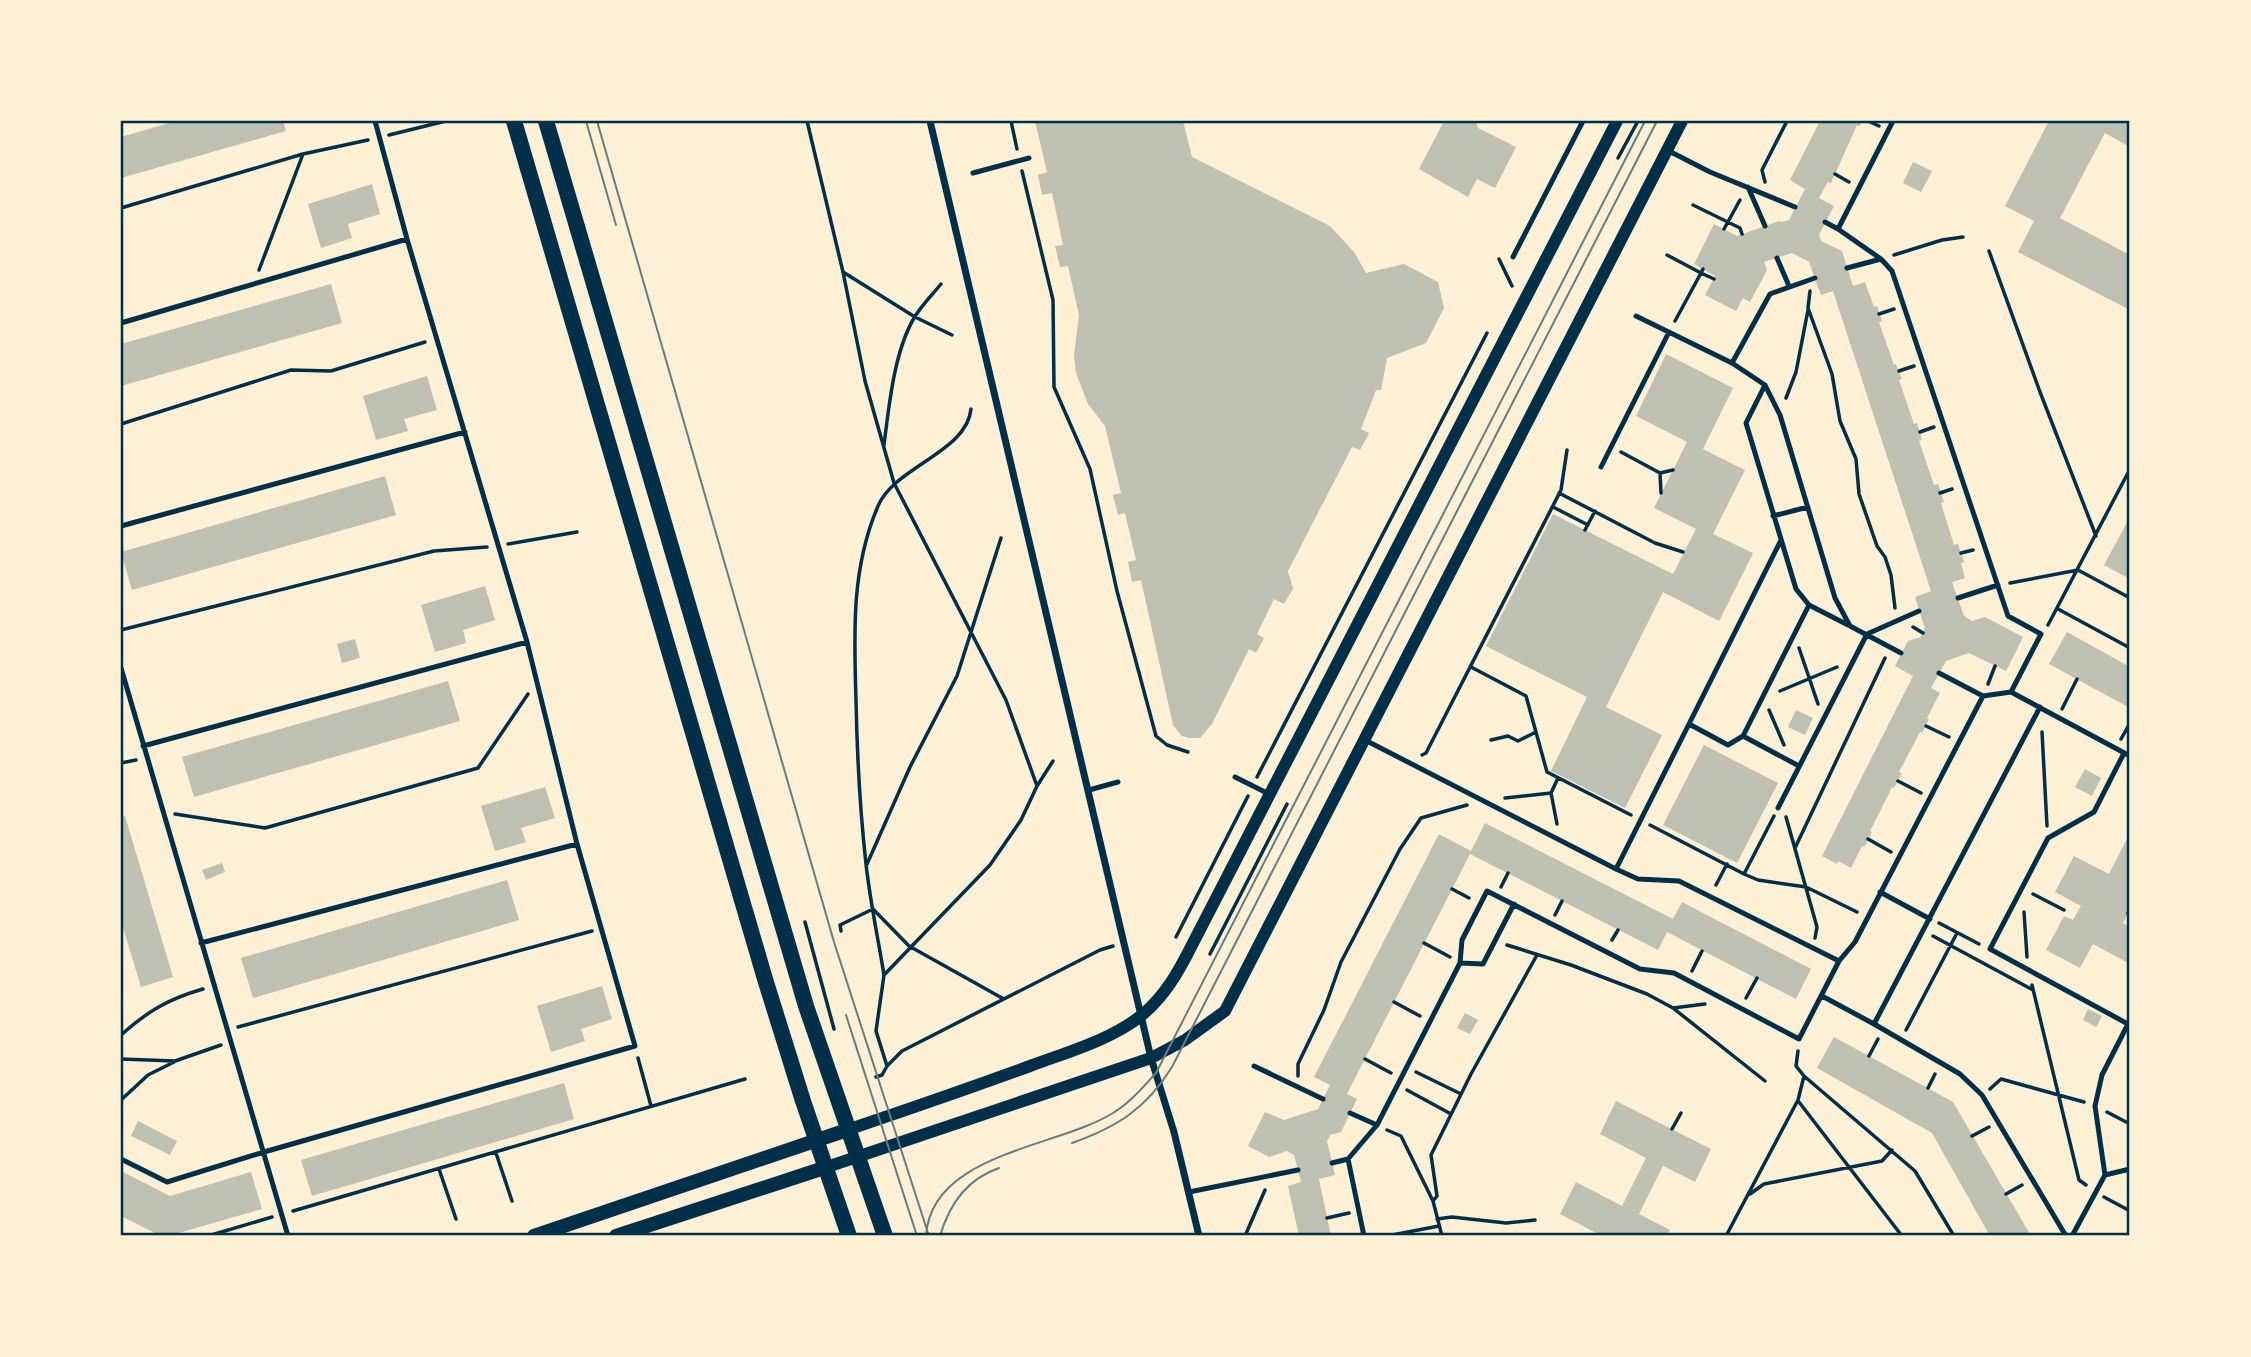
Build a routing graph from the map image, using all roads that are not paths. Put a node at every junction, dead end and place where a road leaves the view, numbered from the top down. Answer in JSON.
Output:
{"nodes":[{"id":1,"x":375,"y":121,"type":"edge"},
{"id":2,"x":514,"y":121,"type":"edge"},
{"id":3,"x":546,"y":121,"type":"edge"},
{"id":4,"x":930,"y":121,"type":"edge"},
{"id":5,"x":1583,"y":121,"type":"edge"},
{"id":6,"x":1616,"y":121,"type":"edge"},
{"id":7,"x":1682,"y":121,"type":"edge"},
{"id":8,"x":1893,"y":121,"type":"edge"},
{"id":9,"x":1667,"y":150,"type":"junction"},
{"id":10,"x":1029,"y":158,"type":"dead end"},
{"id":11,"x":973,"y":173,"type":"dead end"},
{"id":12,"x":1748,"y":186,"type":"junction"},
{"id":13,"x":1796,"y":207,"type":"dead end"},
{"id":14,"x":1825,"y":222,"type":"dead end"},
{"id":15,"x":1765,"y":226,"type":"dead end"},
{"id":16,"x":1838,"y":229,"type":"junction"},
{"id":17,"x":407,"y":239,"type":"junction"},
{"id":18,"x":1513,"y":257,"type":"dead end"},
{"id":19,"x":1777,"y":258,"type":"dead end"},
{"id":20,"x":1881,"y":259,"type":"junction"},
{"id":21,"x":1847,"y":268,"type":"dead end"},
{"id":22,"x":1813,"y":279,"type":"road end"},
{"id":23,"x":1789,"y":286,"type":"junction"},
{"id":24,"x":1636,"y":316,"type":"dead end"},
{"id":25,"x":121,"y":323,"type":"edge"},
{"id":26,"x":1669,"y":332,"type":"junction"},
{"id":27,"x":1732,"y":363,"type":"junction"},
{"id":28,"x":1765,"y":385,"type":"junction"},
{"id":29,"x":465,"y":432,"type":"junction"},
{"id":30,"x":1601,"y":467,"type":"dead end"},
{"id":31,"x":1808,"y":507,"type":"junction"},
{"id":32,"x":1773,"y":516,"type":"junction"},
{"id":33,"x":121,"y":526,"type":"edge"},
{"id":34,"x":1781,"y":540,"type":"junction"},
{"id":35,"x":1998,"y":585,"type":"junction"},
{"id":36,"x":1958,"y":598,"type":"dead end"},
{"id":37,"x":1809,"y":605,"type":"junction"},
{"id":38,"x":1919,"y":611,"type":"dead end"},
{"id":39,"x":1850,"y":625,"type":"junction"},
{"id":40,"x":1867,"y":634,"type":"junction"},
{"id":41,"x":527,"y":642,"type":"junction"},
{"id":42,"x":1901,"y":653,"type":"dead end"},
{"id":43,"x":121,"y":668,"type":"edge"},
{"id":44,"x":1939,"y":673,"type":"dead end"},
{"id":45,"x":2011,"y":692,"type":"junction"},
{"id":46,"x":1983,"y":696,"type":"junction"},
{"id":47,"x":2040,"y":707,"type":"junction"},
{"id":48,"x":1689,"y":724,"type":"junction"},
{"id":49,"x":1743,"y":736,"type":"junction"},
{"id":50,"x":1365,"y":740,"type":"junction"},
{"id":51,"x":143,"y":746,"type":"junction"},
{"id":52,"x":2127,"y":755,"type":"edge"},
{"id":53,"x":1800,"y":766,"type":"junction"},
{"id":54,"x":1234,"y":777,"type":"dead end"},
{"id":55,"x":1118,"y":782,"type":"dead end"},
{"id":56,"x":1089,"y":790,"type":"junction"},
{"id":57,"x":1270,"y":795,"type":"junction"},
{"id":58,"x":1778,"y":808,"type":"dead end"},
{"id":59,"x":577,"y":844,"type":"junction"},
{"id":60,"x":1616,"y":869,"type":"junction"},
{"id":61,"x":1880,"y":892,"type":"junction"},
{"id":62,"x":1514,"y":904,"type":"junction"},
{"id":63,"x":1930,"y":919,"type":"junction"},
{"id":64,"x":201,"y":943,"type":"junction"},
{"id":65,"x":1839,"y":961,"type":"junction"},
{"id":66,"x":1460,"y":962,"type":"junction"},
{"id":67,"x":1822,"y":996,"type":"junction"},
{"id":68,"x":1142,"y":1016,"type":"junction"},
{"id":69,"x":2129,"y":1022,"type":"edge"},
{"id":70,"x":1874,"y":1024,"type":"junction"},
{"id":71,"x":1152,"y":1058,"type":"junction"},
{"id":72,"x":1254,"y":1066,"type":"dead end"},
{"id":73,"x":1323,"y":1099,"type":"dead end"},
{"id":74,"x":1350,"y":1113,"type":"dead end"},
{"id":75,"x":1377,"y":1125,"type":"junction"},
{"id":76,"x":847,"y":1130,"type":"junction"},
{"id":77,"x":816,"y":1140,"type":"junction"},
{"id":78,"x":264,"y":1152,"type":"junction"},
{"id":79,"x":857,"y":1158,"type":"junction"},
{"id":80,"x":121,"y":1159,"type":"edge"},
{"id":81,"x":1348,"y":1159,"type":"junction"},
{"id":82,"x":1332,"y":1163,"type":"dead end"},
{"id":83,"x":824,"y":1168,"type":"junction"},
{"id":84,"x":2130,"y":1169,"type":"edge"},
{"id":85,"x":1298,"y":1170,"type":"dead end"},
{"id":86,"x":2105,"y":1175,"type":"junction"},
{"id":87,"x":1189,"y":1192,"type":"junction"},
{"id":88,"x":288,"y":1236,"type":"edge"},
{"id":89,"x":534,"y":1236,"type":"edge"},
{"id":90,"x":617,"y":1236,"type":"edge"},
{"id":91,"x":849,"y":1236,"type":"edge"},
{"id":92,"x":885,"y":1236,"type":"edge"},
{"id":93,"x":1199,"y":1236,"type":"edge"},
{"id":94,"x":1364,"y":1236,"type":"edge"},
{"id":95,"x":2066,"y":1236,"type":"edge"},
{"id":96,"x":2072,"y":1236,"type":"edge"}],
"edges":[{"from":1,"to":17,"type":"lane"},
{"from":2,"to":77,"type":"main road"},
{"from":3,"to":76,"type":"main road"},
{"from":4,"to":56,"type":"street"},
{"from":5,"to":18,"type":"lane"},
{"from":6,"to":57,"type":"street"},
{"from":7,"to":9,"type":"street"},
{"from":8,"to":16,"type":"lane"},
{"from":9,"to":12,"type":"lane"},
{"from":9,"to":50,"type":"street"},
{"from":10,"to":11,"type":"lane"},
{"from":12,"to":13,"type":"lane"},
{"from":12,"to":15,"type":"lane"},
{"from":14,"to":16,"type":"lane"},
{"from":16,"to":20,"type":"lane"},
{"from":17,"to":25,"type":"lane"},
{"from":17,"to":29,"type":"lane"},
{"from":19,"to":23,"type":"lane"},
{"from":20,"to":21,"type":"lane"},
{"from":20,"to":35,"type":"lane"},
{"from":22,"to":23,"type":"lane"},
{"from":23,"to":27,"type":"lane"},
{"from":24,"to":26,"type":"lane"},
{"from":26,"to":27,"type":"lane"},
{"from":26,"to":30,"type":"lane"},
{"from":27,"to":28,"type":"lane"},
{"from":28,"to":31,"type":"lane"},
{"from":28,"to":32,"type":"lane"},
{"from":29,"to":33,"type":"lane"},
{"from":29,"to":41,"type":"lane"},
{"from":31,"to":32,"type":"lane"},
{"from":31,"to":39,"type":"lane"},
{"from":32,"to":34,"type":"lane"},
{"from":34,"to":37,"type":"lane"},
{"from":34,"to":48,"type":"lane"},
{"from":35,"to":36,"type":"lane"},
{"from":35,"to":45,"type":"lane"},
{"from":37,"to":39,"type":"lane"},
{"from":37,"to":49,"type":"lane"},
{"from":38,"to":40,"type":"lane"},
{"from":39,"to":40,"type":"lane"},
{"from":40,"to":42,"type":"lane"},
{"from":40,"to":53,"type":"lane"},
{"from":41,"to":51,"type":"lane"},
{"from":41,"to":59,"type":"lane"},
{"from":43,"to":51,"type":"lane"},
{"from":44,"to":46,"type":"lane"},
{"from":45,"to":46,"type":"lane"},
{"from":45,"to":47,"type":"lane"},
{"from":46,"to":61,"type":"lane"},
{"from":47,"to":52,"type":"lane"},
{"from":47,"to":63,"type":"lane"},
{"from":48,"to":49,"type":"lane"},
{"from":48,"to":60,"type":"lane"},
{"from":49,"to":53,"type":"lane"},
{"from":50,"to":60,"type":"lane"},
{"from":50,"to":71,"type":"street"},
{"from":51,"to":64,"type":"lane"},
{"from":52,"to":69,"type":"lane"},
{"from":53,"to":58,"type":"lane"},
{"from":54,"to":57,"type":"lane"},
{"from":55,"to":56,"type":"lane"},
{"from":56,"to":68,"type":"street"},
{"from":57,"to":68,"type":"street"},
{"from":59,"to":64,"type":"lane"},
{"from":59,"to":78,"type":"lane"},
{"from":60,"to":65,"type":"lane"},
{"from":61,"to":63,"type":"lane"},
{"from":61,"to":65,"type":"lane"},
{"from":62,"to":66,"type":"lane"},
{"from":62,"to":66,"type":"lane"},
{"from":62,"to":67,"type":"lane"},
{"from":63,"to":70,"type":"lane"},
{"from":64,"to":78,"type":"lane"},
{"from":65,"to":67,"type":"lane"},
{"from":66,"to":75,"type":"lane"},
{"from":67,"to":70,"type":"lane"},
{"from":68,"to":71,"type":"street"},
{"from":68,"to":76,"type":"street"},
{"from":69,"to":86,"type":"lane"},
{"from":70,"to":95,"type":"lane"},
{"from":71,"to":79,"type":"street"},
{"from":71,"to":87,"type":"street"},
{"from":72,"to":73,"type":"lane"},
{"from":74,"to":75,"type":"lane"},
{"from":75,"to":81,"type":"lane"},
{"from":76,"to":77,"type":"main road"},
{"from":76,"to":79,"type":"main road"},
{"from":77,"to":83,"type":"main road"},
{"from":77,"to":89,"type":"main road"},
{"from":78,"to":80,"type":"lane"},
{"from":78,"to":88,"type":"lane"},
{"from":79,"to":83,"type":"street"},
{"from":79,"to":92,"type":"main road"},
{"from":81,"to":82,"type":"lane"},
{"from":81,"to":94,"type":"lane"},
{"from":83,"to":90,"type":"main road"},
{"from":83,"to":91,"type":"main road"},
{"from":84,"to":86,"type":"lane"},
{"from":85,"to":87,"type":"lane"},
{"from":86,"to":96,"type":"lane"},
{"from":87,"to":93,"type":"street"}]}
